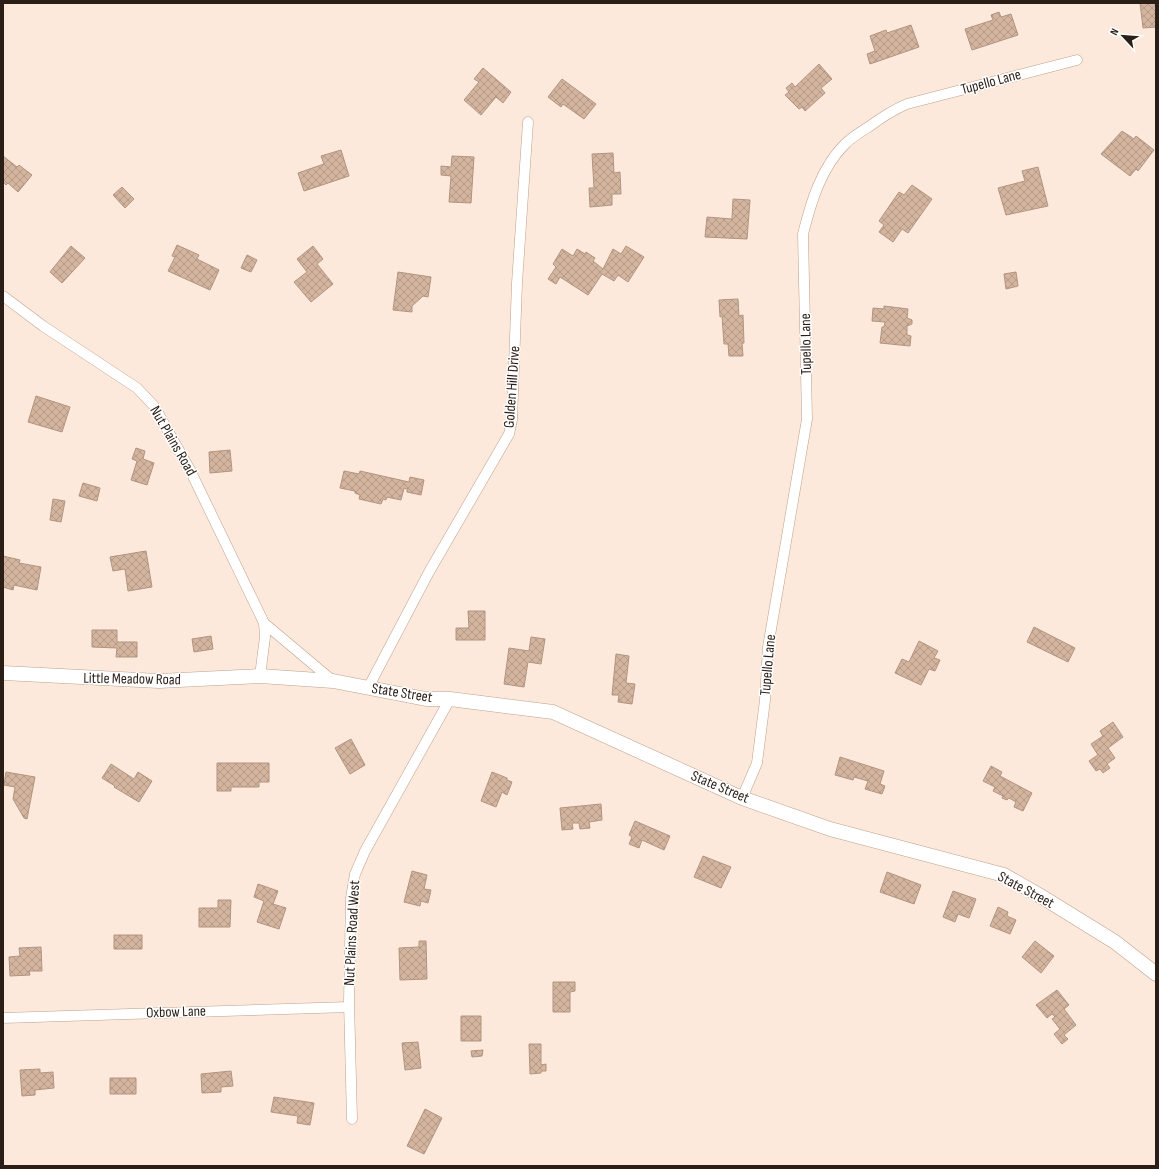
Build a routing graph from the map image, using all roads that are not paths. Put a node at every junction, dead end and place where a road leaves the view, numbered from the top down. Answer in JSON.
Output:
{"nodes":[{"id":1,"x":1077,"y":60,"type":"dead end"},
{"id":2,"x":528,"y":122,"type":"dead end"},
{"id":3,"x":3,"y":296,"type":"edge"},
{"id":4,"x":264,"y":623,"type":"junction"},
{"id":5,"x":3,"y":673,"type":"edge"},
{"id":6,"x":260,"y":676,"type":"junction"},
{"id":7,"x":333,"y":681,"type":"junction"},
{"id":8,"x":368,"y":688,"type":"junction"},
{"id":9,"x":450,"y":699,"type":"junction"},
{"id":10,"x":742,"y":798,"type":"junction"},
{"id":11,"x":1156,"y":974,"type":"edge"},
{"id":12,"x":349,"y":1007,"type":"junction"},
{"id":13,"x":3,"y":1018,"type":"edge"},
{"id":14,"x":352,"y":1120,"type":"dead end"}],
"edges":[{"from":1,"to":10,"type":"street","name":"Tupello Lane"},
{"from":2,"to":8,"type":"street","name":"Golden Hill Drive"},
{"from":3,"to":4,"type":"street","name":"Nut Plains Road"},
{"from":4,"to":6,"type":"street","name":"Nut Plains Road"},
{"from":4,"to":7,"type":"street","name":"Nut Plains Road"},
{"from":5,"to":6,"type":"street","name":"Little Meadow Road"},
{"from":6,"to":7,"type":"street","name":"State Street"},
{"from":7,"to":8,"type":"street","name":"State Street"},
{"from":8,"to":9,"type":"street","name":"State Street"},
{"from":9,"to":10,"type":"street","name":"State Street"},
{"from":9,"to":12,"type":"street","name":"Nut Plains Road West"},
{"from":10,"to":11,"type":"street","name":"State Street"},
{"from":12,"to":13,"type":"street","name":"Oxbow Lane"},
{"from":12,"to":14,"type":"street","name":"Nut Plains Road West"}]}
